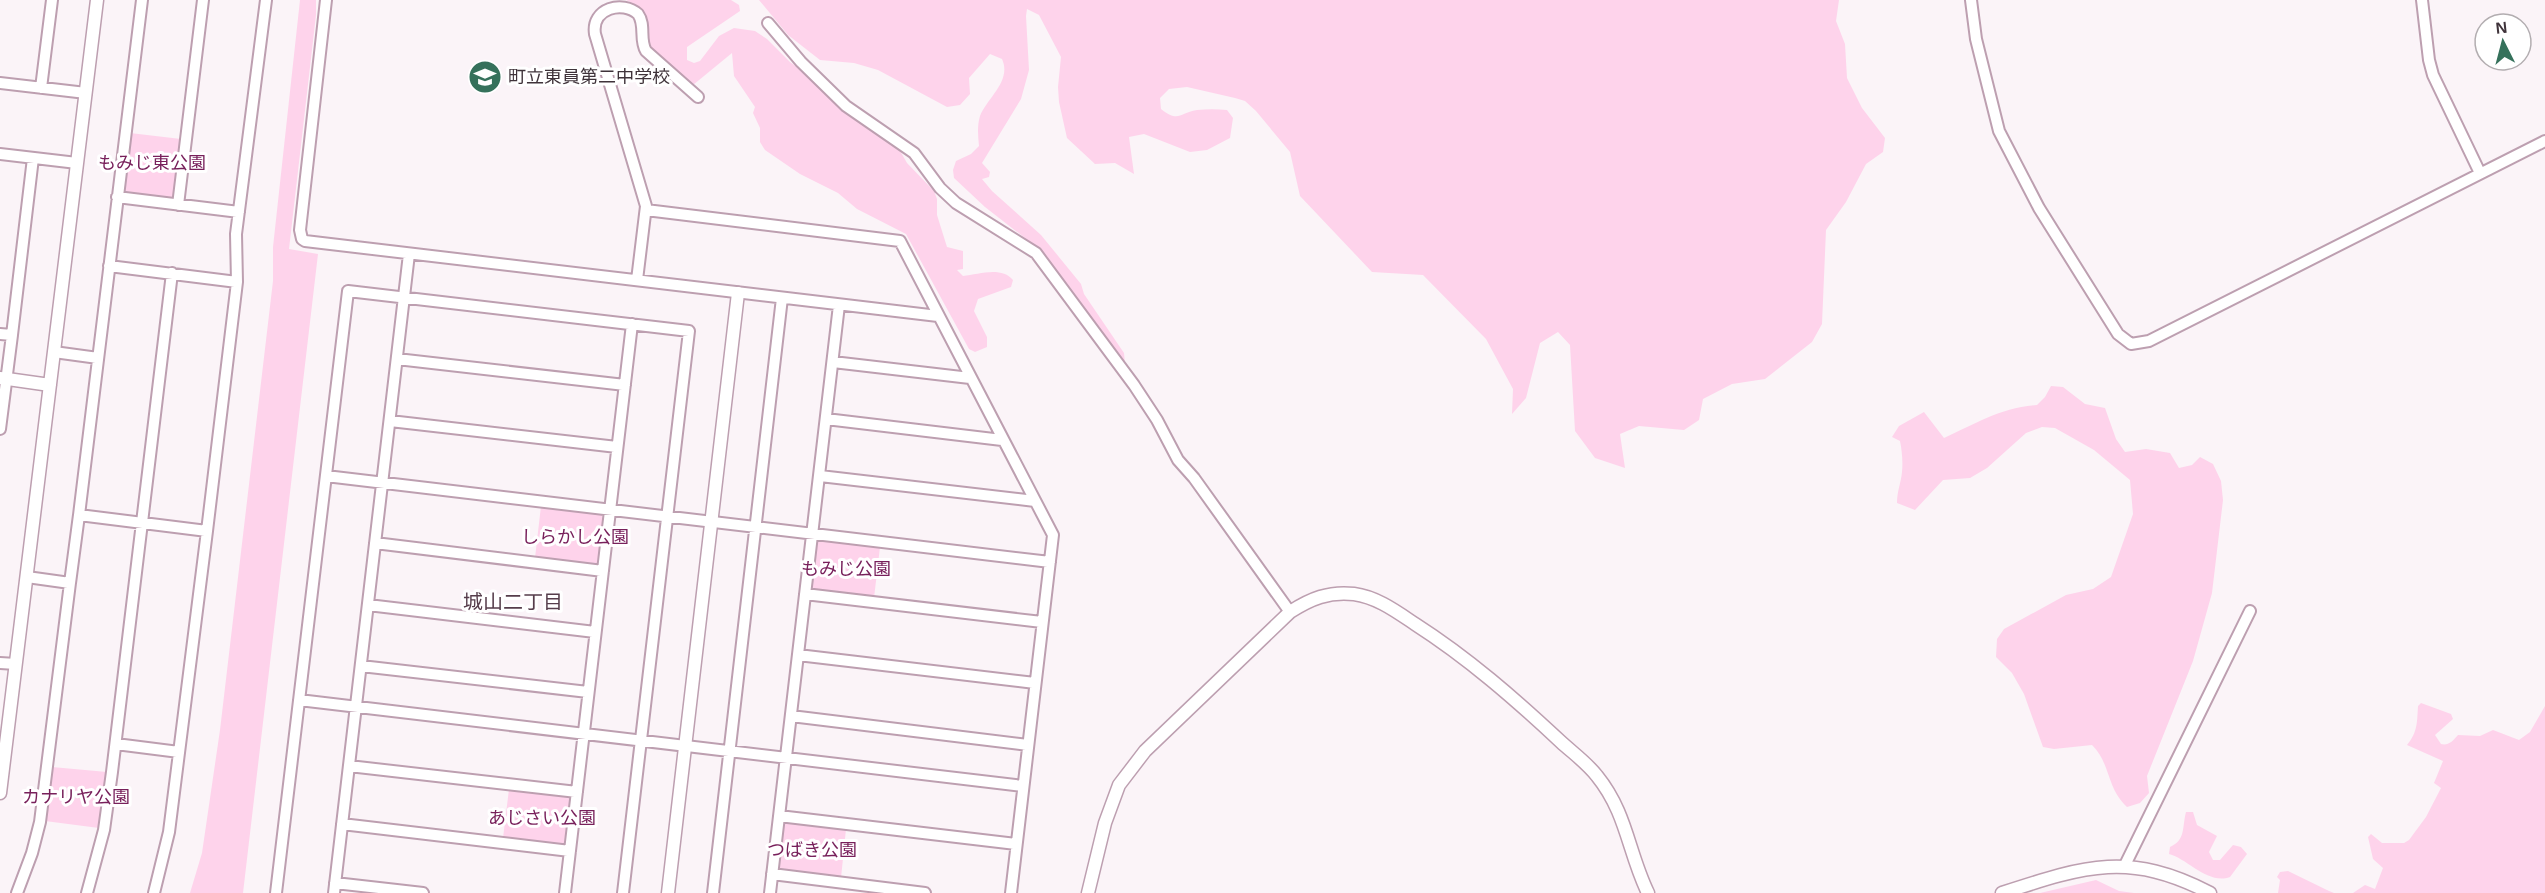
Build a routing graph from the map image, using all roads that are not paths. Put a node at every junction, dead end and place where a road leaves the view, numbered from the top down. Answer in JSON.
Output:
{"nodes":[{"id":1,"x":52,"y":0,"type":"edge"},
{"id":2,"x":97,"y":0,"type":"edge"},
{"id":3,"x":142,"y":0,"type":"edge"},
{"id":4,"x":203,"y":0,"type":"edge"},
{"id":5,"x":266,"y":0,"type":"edge"},
{"id":6,"x":326,"y":0,"type":"edge"},
{"id":7,"x":1971,"y":0,"type":"edge"},
{"id":8,"x":2422,"y":0,"type":"edge"},
{"id":9,"x":768,"y":23,"type":"dead end"},
{"id":10,"x":0,"y":83,"type":"edge"},
{"id":11,"x":41,"y":88,"type":"junction"},
{"id":12,"x":86,"y":93,"type":"junction"},
{"id":13,"x":698,"y":97,"type":"dead end"},
{"id":14,"x":2545,"y":141,"type":"edge"},
{"id":15,"x":0,"y":154,"type":"edge"},
{"id":16,"x":33,"y":158,"type":"junction"},
{"id":17,"x":77,"y":163,"type":"junction"},
{"id":18,"x":2480,"y":173,"type":"junction"},
{"id":19,"x":117,"y":197,"type":"junction"},
{"id":20,"x":178,"y":205,"type":"junction"},
{"id":21,"x":646,"y":210,"type":"junction"},
{"id":22,"x":239,"y":212,"type":"junction"},
{"id":23,"x":409,"y":254,"type":"junction"},
{"id":24,"x":109,"y":266,"type":"junction"},
{"id":25,"x":172,"y":273,"type":"junction"},
{"id":26,"x":637,"y":280,"type":"junction"},
{"id":27,"x":237,"y":282,"type":"junction"},
{"id":28,"x":738,"y":293,"type":"junction"},
{"id":29,"x":404,"y":297,"type":"junction"},
{"id":30,"x":782,"y":298,"type":"junction"},
{"id":31,"x":839,"y":305,"type":"junction"},
{"id":32,"x":938,"y":316,"type":"junction"},
{"id":33,"x":632,"y":324,"type":"junction"},
{"id":34,"x":0,"y":334,"type":"edge"},
{"id":35,"x":12,"y":335,"type":"junction"},
{"id":36,"x":54,"y":352,"type":"junction"},
{"id":37,"x":98,"y":358,"type":"junction"},
{"id":38,"x":397,"y":359,"type":"junction"},
{"id":39,"x":833,"y":362,"type":"junction"},
{"id":40,"x":970,"y":378,"type":"junction"},
{"id":41,"x":3,"y":379,"type":"edge"},
{"id":42,"x":50,"y":385,"type":"junction"},
{"id":43,"x":625,"y":385,"type":"junction"},
{"id":44,"x":826,"y":419,"type":"junction"},
{"id":45,"x":390,"y":420,"type":"junction"},
{"id":46,"x":0,"y":424,"type":"edge"},
{"id":47,"x":1002,"y":440,"type":"junction"},
{"id":48,"x":617,"y":447,"type":"junction"},
{"id":49,"x":326,"y":476,"type":"junction"},
{"id":50,"x":820,"y":476,"type":"junction"},
{"id":51,"x":382,"y":483,"type":"junction"},
{"id":52,"x":1035,"y":501,"type":"junction"},
{"id":53,"x":610,"y":509,"type":"junction"},
{"id":54,"x":79,"y":515,"type":"junction"},
{"id":55,"x":667,"y":516,"type":"junction"},
{"id":56,"x":711,"y":521,"type":"junction"},
{"id":57,"x":142,"y":523,"type":"junction"},
{"id":58,"x":755,"y":527,"type":"junction"},
{"id":59,"x":207,"y":531,"type":"junction"},
{"id":60,"x":813,"y":534,"type":"junction"},
{"id":61,"x":375,"y":543,"type":"junction"},
{"id":62,"x":1050,"y":562,"type":"junction"},
{"id":63,"x":603,"y":571,"type":"junction"},
{"id":64,"x":27,"y":577,"type":"junction"},
{"id":65,"x":70,"y":583,"type":"junction"},
{"id":66,"x":805,"y":594,"type":"junction"},
{"id":67,"x":368,"y":605,"type":"junction"},
{"id":68,"x":2250,"y":611,"type":"dead end"},
{"id":69,"x":1290,"y":612,"type":"junction"},
{"id":70,"x":1042,"y":622,"type":"junction"},
{"id":71,"x":595,"y":632,"type":"junction"},
{"id":72,"x":798,"y":655,"type":"junction"},
{"id":73,"x":0,"y":663,"type":"edge"},
{"id":74,"x":16,"y":664,"type":"junction"},
{"id":75,"x":361,"y":666,"type":"junction"},
{"id":76,"x":1035,"y":683,"type":"junction"},
{"id":77,"x":588,"y":692,"type":"junction"},
{"id":78,"x":299,"y":700,"type":"junction"},
{"id":79,"x":356,"y":707,"type":"junction"},
{"id":80,"x":791,"y":716,"type":"junction"},
{"id":81,"x":584,"y":734,"type":"junction"},
{"id":82,"x":641,"y":740,"type":"junction"},
{"id":83,"x":116,"y":744,"type":"junction"},
{"id":84,"x":1028,"y":745,"type":"junction"},
{"id":85,"x":685,"y":746,"type":"junction"},
{"id":86,"x":179,"y":752,"type":"junction"},
{"id":87,"x":731,"y":752,"type":"junction"},
{"id":88,"x":786,"y":758,"type":"junction"},
{"id":89,"x":349,"y":766,"type":"junction"},
{"id":90,"x":1023,"y":786,"type":"junction"},
{"id":91,"x":577,"y":792,"type":"junction"},
{"id":92,"x":0,"y":793,"type":"edge"},
{"id":93,"x":779,"y":816,"type":"junction"},
{"id":94,"x":342,"y":824,"type":"junction"},
{"id":95,"x":1016,"y":844,"type":"junction"},
{"id":96,"x":570,"y":850,"type":"junction"},
{"id":97,"x":2125,"y":865,"type":"junction"},
{"id":98,"x":772,"y":874,"type":"junction"},
{"id":99,"x":335,"y":888,"type":"edge"},
{"id":100,"x":17,"y":893,"type":"edge"},
{"id":101,"x":87,"y":893,"type":"edge"},
{"id":102,"x":154,"y":893,"type":"edge"},
{"id":103,"x":276,"y":893,"type":"edge"},
{"id":104,"x":423,"y":893,"type":"edge"},
{"id":105,"x":565,"y":893,"type":"edge"},
{"id":106,"x":623,"y":893,"type":"edge"},
{"id":107,"x":668,"y":893,"type":"edge"},
{"id":108,"x":713,"y":893,"type":"edge"},
{"id":109,"x":770,"y":893,"type":"edge"},
{"id":110,"x":925,"y":893,"type":"edge"},
{"id":111,"x":1011,"y":893,"type":"edge"},
{"id":112,"x":1088,"y":893,"type":"edge"},
{"id":113,"x":1648,"y":893,"type":"edge"},
{"id":114,"x":2002,"y":893,"type":"edge"},
{"id":115,"x":2210,"y":893,"type":"edge"}],
"edges":[{"from":1,"to":11,"type":"street"},
{"from":2,"to":12,"type":"street"},
{"from":3,"to":19,"type":"street"},
{"from":4,"to":20,"type":"street"},
{"from":5,"to":22,"type":"street"},
{"from":6,"to":23,"type":"street"},
{"from":7,"to":18,"type":"street"},
{"from":8,"to":18,"type":"street"},
{"from":9,"to":69,"type":"street"},
{"from":10,"to":11,"type":"street"},
{"from":11,"to":12,"type":"street"},
{"from":12,"to":17,"type":"street"},
{"from":13,"to":21,"type":"street"},
{"from":14,"to":18,"type":"street"},
{"from":15,"to":16,"type":"street"},
{"from":16,"to":17,"type":"street"},
{"from":16,"to":35,"type":"street"},
{"from":17,"to":36,"type":"street"},
{"from":19,"to":20,"type":"street"},
{"from":19,"to":24,"type":"street"},
{"from":20,"to":22,"type":"street"},
{"from":21,"to":26,"type":"street"},
{"from":21,"to":32,"type":"street"},
{"from":22,"to":27,"type":"street"},
{"from":23,"to":26,"type":"street"},
{"from":23,"to":29,"type":"street"},
{"from":24,"to":25,"type":"street"},
{"from":24,"to":37,"type":"street"},
{"from":25,"to":27,"type":"street"},
{"from":25,"to":57,"type":"street"},
{"from":26,"to":28,"type":"street"},
{"from":27,"to":59,"type":"street"},
{"from":28,"to":30,"type":"street"},
{"from":28,"to":56,"type":"street"},
{"from":29,"to":33,"type":"street"},
{"from":29,"to":38,"type":"street"},
{"from":29,"to":49,"type":"street"},
{"from":30,"to":31,"type":"street"},
{"from":30,"to":58,"type":"street"},
{"from":31,"to":32,"type":"street"},
{"from":31,"to":39,"type":"street"},
{"from":32,"to":40,"type":"street"},
{"from":33,"to":43,"type":"street"},
{"from":33,"to":55,"type":"street"},
{"from":34,"to":35,"type":"street"},
{"from":35,"to":41,"type":"street"},
{"from":36,"to":37,"type":"street"},
{"from":36,"to":42,"type":"street"},
{"from":37,"to":54,"type":"street"},
{"from":38,"to":43,"type":"street"},
{"from":38,"to":45,"type":"street"},
{"from":39,"to":40,"type":"street"},
{"from":39,"to":44,"type":"street"},
{"from":40,"to":47,"type":"street"},
{"from":41,"to":42,"type":"street"},
{"from":41,"to":46,"type":"street"},
{"from":42,"to":64,"type":"street"},
{"from":43,"to":48,"type":"street"},
{"from":44,"to":47,"type":"street"},
{"from":44,"to":50,"type":"street"},
{"from":45,"to":48,"type":"street"},
{"from":45,"to":51,"type":"street"},
{"from":47,"to":52,"type":"street"},
{"from":48,"to":53,"type":"street"},
{"from":49,"to":51,"type":"street"},
{"from":49,"to":78,"type":"street"},
{"from":50,"to":52,"type":"street"},
{"from":50,"to":60,"type":"street"},
{"from":51,"to":53,"type":"street"},
{"from":51,"to":61,"type":"street"},
{"from":52,"to":62,"type":"street"},
{"from":53,"to":55,"type":"street"},
{"from":53,"to":63,"type":"street"},
{"from":54,"to":57,"type":"street"},
{"from":54,"to":65,"type":"street"},
{"from":55,"to":56,"type":"street"},
{"from":55,"to":82,"type":"street"},
{"from":56,"to":58,"type":"street"},
{"from":56,"to":85,"type":"street"},
{"from":57,"to":59,"type":"street"},
{"from":57,"to":83,"type":"street"},
{"from":58,"to":60,"type":"street"},
{"from":58,"to":87,"type":"street"},
{"from":59,"to":86,"type":"street"},
{"from":60,"to":62,"type":"street"},
{"from":60,"to":66,"type":"street"},
{"from":61,"to":63,"type":"street"},
{"from":61,"to":67,"type":"street"},
{"from":62,"to":70,"type":"street"},
{"from":63,"to":71,"type":"street"},
{"from":64,"to":65,"type":"street"},
{"from":64,"to":74,"type":"street"},
{"from":65,"to":100,"type":"street"},
{"from":66,"to":70,"type":"street"},
{"from":66,"to":72,"type":"street"},
{"from":67,"to":71,"type":"street"},
{"from":67,"to":75,"type":"street"},
{"from":68,"to":97,"type":"street"},
{"from":69,"to":112,"type":"street"},
{"from":69,"to":113,"type":"street"},
{"from":70,"to":76,"type":"street"},
{"from":71,"to":77,"type":"street"},
{"from":72,"to":76,"type":"street"},
{"from":72,"to":80,"type":"street"},
{"from":73,"to":74,"type":"street"},
{"from":74,"to":92,"type":"street"},
{"from":75,"to":77,"type":"street"},
{"from":75,"to":79,"type":"street"},
{"from":76,"to":84,"type":"street"},
{"from":77,"to":81,"type":"street"},
{"from":78,"to":79,"type":"street"},
{"from":78,"to":103,"type":"street"},
{"from":79,"to":81,"type":"street"},
{"from":79,"to":89,"type":"street"},
{"from":80,"to":84,"type":"street"},
{"from":80,"to":88,"type":"street"},
{"from":81,"to":82,"type":"street"},
{"from":81,"to":91,"type":"street"},
{"from":82,"to":85,"type":"street"},
{"from":82,"to":106,"type":"street"},
{"from":83,"to":86,"type":"street"},
{"from":83,"to":101,"type":"street"},
{"from":84,"to":90,"type":"street"},
{"from":85,"to":87,"type":"street"},
{"from":85,"to":107,"type":"street"},
{"from":86,"to":102,"type":"street"},
{"from":87,"to":88,"type":"street"},
{"from":87,"to":108,"type":"street"},
{"from":88,"to":90,"type":"street"},
{"from":88,"to":93,"type":"street"},
{"from":89,"to":91,"type":"street"},
{"from":89,"to":94,"type":"street"},
{"from":90,"to":95,"type":"street"},
{"from":91,"to":96,"type":"street"},
{"from":93,"to":95,"type":"street"},
{"from":93,"to":98,"type":"street"},
{"from":94,"to":96,"type":"street"},
{"from":94,"to":99,"type":"street"},
{"from":95,"to":111,"type":"street"},
{"from":96,"to":105,"type":"street"},
{"from":97,"to":114,"type":"street"},
{"from":97,"to":115,"type":"street"},
{"from":98,"to":109,"type":"street"},
{"from":98,"to":110,"type":"street"},
{"from":99,"to":104,"type":"street"}]}
